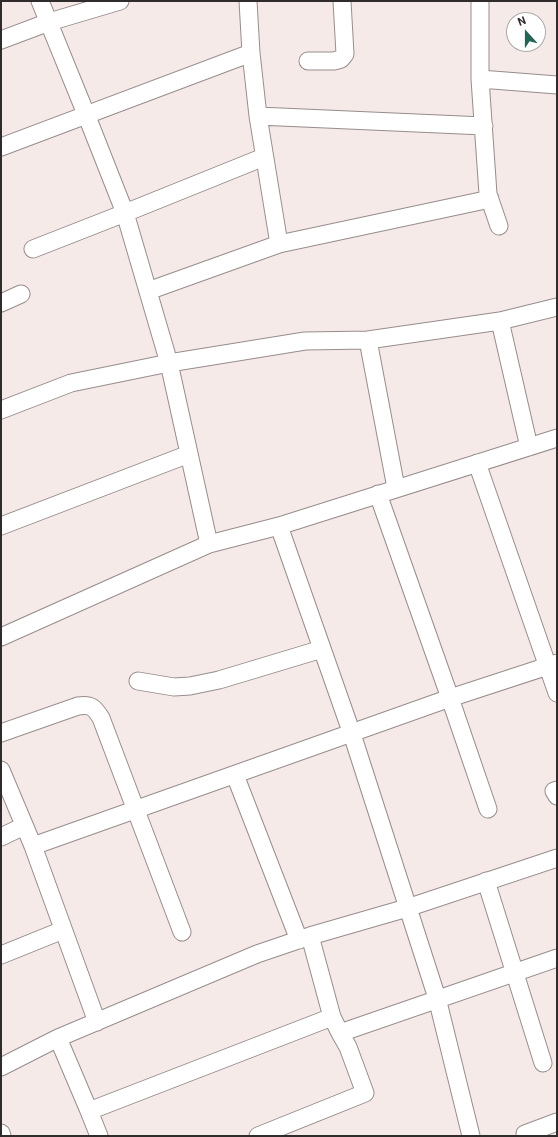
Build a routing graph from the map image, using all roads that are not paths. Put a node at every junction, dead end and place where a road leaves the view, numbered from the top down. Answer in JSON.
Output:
{"nodes":[{"id":1,"x":40,"y":1,"type":"edge"},
{"id":2,"x":120,"y":1,"type":"edge"},
{"id":3,"x":248,"y":1,"type":"edge"},
{"id":4,"x":342,"y":1,"type":"edge"},
{"id":5,"x":480,"y":1,"type":"edge"},
{"id":6,"x":48,"y":22,"type":"junction"},
{"id":7,"x":1,"y":40,"type":"edge"},
{"id":8,"x":252,"y":53,"type":"junction"},
{"id":9,"x":308,"y":61,"type":"dead end"},
{"id":10,"x":480,"y":79,"type":"junction"},
{"id":11,"x":557,"y":85,"type":"edge"},
{"id":12,"x":86,"y":114,"type":"junction"},
{"id":13,"x":258,"y":116,"type":"junction"},
{"id":14,"x":484,"y":126,"type":"junction"},
{"id":15,"x":1,"y":147,"type":"edge"},
{"id":16,"x":264,"y":157,"type":"junction"},
{"id":17,"x":490,"y":199,"type":"junction"},
{"id":18,"x":125,"y":213,"type":"junction"},
{"id":19,"x":499,"y":226,"type":"dead end"},
{"id":20,"x":279,"y":244,"type":"junction"},
{"id":21,"x":33,"y":249,"type":"dead end"},
{"id":22,"x":148,"y":291,"type":"junction"},
{"id":23,"x":21,"y":294,"type":"dead end"},
{"id":24,"x":1,"y":303,"type":"edge"},
{"id":25,"x":557,"y":307,"type":"edge"},
{"id":26,"x":500,"y":321,"type":"junction"},
{"id":27,"x":368,"y":340,"type":"junction"},
{"id":28,"x":170,"y":363,"type":"junction"},
{"id":29,"x":1,"y":410,"type":"edge"},
{"id":30,"x":557,"y":438,"type":"edge"},
{"id":31,"x":529,"y":446,"type":"junction"},
{"id":32,"x":189,"y":454,"type":"junction"},
{"id":33,"x":477,"y":463,"type":"junction"},
{"id":34,"x":396,"y":488,"type":"junction"},
{"id":35,"x":378,"y":494,"type":"junction"},
{"id":36,"x":1,"y":526,"type":"edge"},
{"id":37,"x":279,"y":526,"type":"junction"},
{"id":38,"x":209,"y":544,"type":"junction"},
{"id":39,"x":1,"y":637,"type":"edge"},
{"id":40,"x":322,"y":650,"type":"junction"},
{"id":41,"x":552,"y":664,"type":"edge"},
{"id":42,"x":138,"y":681,"type":"dead end"},
{"id":43,"x":557,"y":693,"type":"edge"},
{"id":44,"x":450,"y":698,"type":"junction"},
{"id":45,"x":1,"y":733,"type":"edge"},
{"id":46,"x":352,"y":734,"type":"junction"},
{"id":47,"x":1,"y":770,"type":"edge"},
{"id":48,"x":235,"y":775,"type":"junction"},
{"id":49,"x":557,"y":790,"type":"edge"},
{"id":50,"x":557,"y":796,"type":"edge"},
{"id":51,"x":488,"y":809,"type":"dead end"},
{"id":52,"x":135,"y":810,"type":"junction"},
{"id":53,"x":24,"y":826,"type":"junction"},
{"id":54,"x":1,"y":837,"type":"edge"},
{"id":55,"x":33,"y":846,"type":"junction"},
{"id":56,"x":557,"y":858,"type":"edge"},
{"id":57,"x":486,"y":881,"type":"junction"},
{"id":58,"x":407,"y":908,"type":"junction"},
{"id":59,"x":63,"y":930,"type":"junction"},
{"id":60,"x":182,"y":932,"type":"dead end"},
{"id":61,"x":305,"y":938,"type":"junction"},
{"id":62,"x":1,"y":955,"type":"edge"},
{"id":63,"x":557,"y":958,"type":"edge"},
{"id":64,"x":515,"y":972,"type":"junction"},
{"id":65,"x":437,"y":998,"type":"junction"},
{"id":66,"x":332,"y":1017,"type":"junction"},
{"id":67,"x":97,"y":1022,"type":"junction"},
{"id":68,"x":340,"y":1033,"type":"junction"},
{"id":69,"x":58,"y":1038,"type":"junction"},
{"id":70,"x":543,"y":1064,"type":"dead end"},
{"id":71,"x":1,"y":1067,"type":"edge"},
{"id":72,"x":89,"y":1111,"type":"junction"},
{"id":73,"x":557,"y":1122,"type":"edge"},
{"id":74,"x":1,"y":1133,"type":"edge"},
{"id":75,"x":2,"y":1136,"type":"edge"},
{"id":76,"x":99,"y":1136,"type":"edge"},
{"id":77,"x":258,"y":1136,"type":"edge"},
{"id":78,"x":471,"y":1136,"type":"edge"},
{"id":79,"x":524,"y":1136,"type":"edge"}],
"edges":[{"from":1,"to":6,"type":"street"},
{"from":2,"to":6,"type":"street"},
{"from":3,"to":8,"type":"street"},
{"from":4,"to":9,"type":"street"},
{"from":5,"to":10,"type":"street"},
{"from":6,"to":7,"type":"street"},
{"from":6,"to":12,"type":"street"},
{"from":8,"to":12,"type":"street"},
{"from":8,"to":13,"type":"street"},
{"from":10,"to":11,"type":"street"},
{"from":10,"to":14,"type":"street"},
{"from":12,"to":15,"type":"street"},
{"from":12,"to":18,"type":"street"},
{"from":13,"to":14,"type":"street"},
{"from":13,"to":16,"type":"street"},
{"from":14,"to":17,"type":"street"},
{"from":16,"to":18,"type":"street"},
{"from":16,"to":20,"type":"street"},
{"from":17,"to":19,"type":"street"},
{"from":17,"to":20,"type":"street"},
{"from":18,"to":21,"type":"street"},
{"from":18,"to":22,"type":"street"},
{"from":20,"to":22,"type":"street"},
{"from":22,"to":28,"type":"street"},
{"from":23,"to":24,"type":"street"},
{"from":25,"to":26,"type":"street"},
{"from":26,"to":27,"type":"street"},
{"from":26,"to":31,"type":"street"},
{"from":27,"to":28,"type":"street"},
{"from":27,"to":34,"type":"street"},
{"from":28,"to":29,"type":"street"},
{"from":28,"to":32,"type":"street"},
{"from":30,"to":31,"type":"street"},
{"from":31,"to":33,"type":"street"},
{"from":32,"to":36,"type":"street"},
{"from":32,"to":38,"type":"street"},
{"from":33,"to":34,"type":"street"},
{"from":33,"to":41,"type":"street"},
{"from":34,"to":35,"type":"street"},
{"from":35,"to":37,"type":"street"},
{"from":35,"to":44,"type":"street"},
{"from":37,"to":38,"type":"street"},
{"from":37,"to":40,"type":"street"},
{"from":38,"to":39,"type":"street"},
{"from":40,"to":42,"type":"street"},
{"from":40,"to":46,"type":"street"},
{"from":41,"to":43,"type":"street"},
{"from":41,"to":44,"type":"street"},
{"from":44,"to":46,"type":"street"},
{"from":44,"to":51,"type":"street"},
{"from":45,"to":52,"type":"street"},
{"from":46,"to":48,"type":"street"},
{"from":46,"to":58,"type":"street"},
{"from":47,"to":53,"type":"street"},
{"from":48,"to":52,"type":"street"},
{"from":48,"to":61,"type":"street"},
{"from":49,"to":50,"type":"street"},
{"from":52,"to":55,"type":"street"},
{"from":52,"to":60,"type":"street"},
{"from":53,"to":54,"type":"street"},
{"from":53,"to":55,"type":"street"},
{"from":55,"to":59,"type":"street"},
{"from":56,"to":57,"type":"street"},
{"from":57,"to":58,"type":"street"},
{"from":57,"to":64,"type":"street"},
{"from":58,"to":61,"type":"street"},
{"from":58,"to":65,"type":"street"},
{"from":59,"to":62,"type":"street"},
{"from":59,"to":67,"type":"street"},
{"from":61,"to":66,"type":"street"},
{"from":61,"to":67,"type":"street"},
{"from":63,"to":64,"type":"street"},
{"from":64,"to":65,"type":"street"},
{"from":64,"to":70,"type":"street"},
{"from":65,"to":68,"type":"street"},
{"from":65,"to":78,"type":"street"},
{"from":66,"to":68,"type":"street"},
{"from":66,"to":72,"type":"street"},
{"from":67,"to":69,"type":"street"},
{"from":68,"to":77,"type":"street"},
{"from":69,"to":71,"type":"street"},
{"from":69,"to":72,"type":"street"},
{"from":72,"to":76,"type":"street"},
{"from":73,"to":79,"type":"street"},
{"from":74,"to":75,"type":"street"}]}
